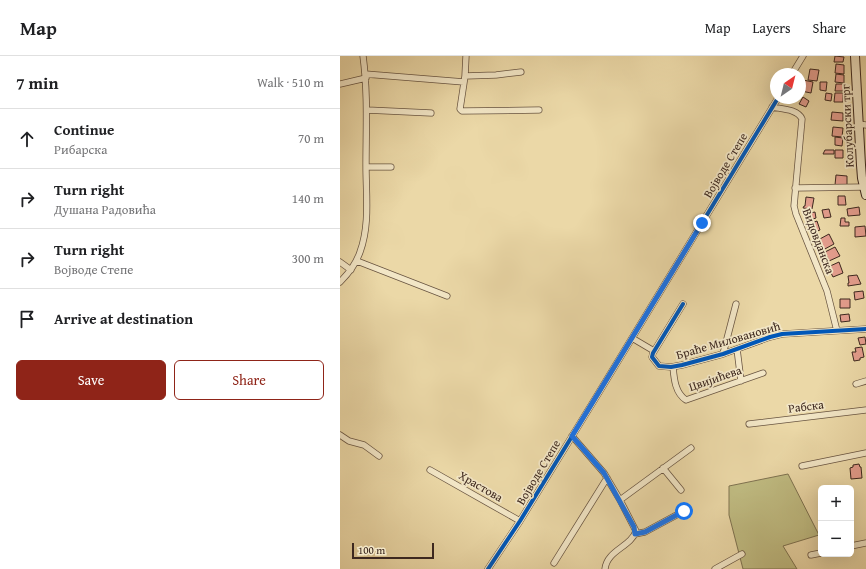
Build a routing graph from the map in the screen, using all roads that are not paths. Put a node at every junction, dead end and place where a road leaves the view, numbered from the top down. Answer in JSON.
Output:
{"nodes":[{"id":1,"x":363,"y":56,"type":"edge"},
{"id":2,"x":466,"y":56,"type":"edge"},
{"id":3,"x":803,"y":56,"type":"edge"},
{"id":4,"x":855,"y":56,"type":"edge"},
{"id":5,"x":796,"y":68,"type":"edge"},
{"id":6,"x":521,"y":72,"type":"dead end"},
{"id":7,"x":365,"y":76,"type":"junction"},
{"id":8,"x":465,"y":79,"type":"junction"},
{"id":9,"x":340,"y":84,"type":"edge"},
{"id":10,"x":774,"y":104,"type":"edge"},
{"id":11,"x":772,"y":107,"type":"junction"},
{"id":12,"x":367,"y":110,"type":"junction"},
{"id":13,"x":539,"y":110,"type":"dead end"},
{"id":14,"x":431,"y":112,"type":"dead end"},
{"id":15,"x":863,"y":125,"type":"edge"},
{"id":16,"x":366,"y":167,"type":"junction"},
{"id":17,"x":391,"y":167,"type":"dead end"},
{"id":18,"x":795,"y":188,"type":"junction"},
{"id":19,"x":865,"y":191,"type":"edge"},
{"id":20,"x":356,"y":261,"type":"junction"},
{"id":21,"x":340,"y":262,"type":"edge"},
{"id":22,"x":351,"y":270,"type":"junction"},
{"id":23,"x":340,"y":282,"type":"edge"},
{"id":24,"x":447,"y":296,"type":"dead end"},
{"id":25,"x":683,"y":304,"type":"dead end"},
{"id":26,"x":736,"y":304,"type":"dead end"},
{"id":27,"x":866,"y":329,"type":"edge"},
{"id":28,"x":837,"y":331,"type":"junction"},
{"id":29,"x":632,"y":338,"type":"junction"},
{"id":30,"x":737,"y":349,"type":"junction"},
{"id":31,"x":653,"y":352,"type":"junction"},
{"id":32,"x":723,"y":354,"type":"junction"},
{"id":33,"x":674,"y":367,"type":"junction"},
{"id":34,"x":763,"y":374,"type":"dead end"},
{"id":35,"x":742,"y":381,"type":"junction"},
{"id":36,"x":866,"y":381,"type":"edge"},
{"id":37,"x":856,"y":384,"type":"dead end"},
{"id":38,"x":866,"y":410,"type":"edge"},
{"id":39,"x":749,"y":424,"type":"dead end"},
{"id":40,"x":340,"y":435,"type":"edge"},
{"id":41,"x":572,"y":436,"type":"junction"},
{"id":42,"x":691,"y":448,"type":"dead end"},
{"id":43,"x":866,"y":453,"type":"edge"},
{"id":44,"x":379,"y":456,"type":"dead end"},
{"id":45,"x":802,"y":466,"type":"dead end"},
{"id":46,"x":664,"y":468,"type":"junction"},
{"id":47,"x":430,"y":470,"type":"dead end"},
{"id":48,"x":607,"y":478,"type":"junction"},
{"id":49,"x":681,"y":490,"type":"dead end"},
{"id":50,"x":620,"y":500,"type":"junction"},
{"id":51,"x":684,"y":511,"type":"dead end"},
{"id":52,"x":520,"y":521,"type":"junction"},
{"id":53,"x":635,"y":534,"type":"junction"},
{"id":54,"x":866,"y":544,"type":"edge"},
{"id":55,"x":854,"y":546,"type":"edge"},
{"id":56,"x":742,"y":554,"type":"dead end"},
{"id":57,"x":818,"y":554,"type":"edge"},
{"id":58,"x":811,"y":555,"type":"dead end"},
{"id":59,"x":554,"y":563,"type":"dead end"},
{"id":60,"x":490,"y":568,"type":"edge"},
{"id":61,"x":605,"y":569,"type":"edge"},
{"id":62,"x":715,"y":569,"type":"edge"}],
"edges":[{"from":1,"to":7,"type":"street"},
{"from":2,"to":8,"type":"street"},
{"from":3,"to":5,"type":"street"},
{"from":4,"to":15,"type":"street","name":"Колубарски трг"},
{"from":6,"to":8,"type":"street"},
{"from":7,"to":8,"type":"street"},
{"from":7,"to":9,"type":"street"},
{"from":7,"to":12,"type":"street"},
{"from":8,"to":13,"type":"street"},
{"from":10,"to":11,"type":"street","name":"Војводе Степе"},
{"from":11,"to":18,"type":"street","name":"Видовданска"},
{"from":11,"to":29,"type":"street","name":"Војводе Степе"},
{"from":12,"to":14,"type":"street"},
{"from":12,"to":16,"type":"street"},
{"from":15,"to":19,"type":"street","name":"Колубарски трг"},
{"from":16,"to":17,"type":"street"},
{"from":16,"to":20,"type":"street"},
{"from":18,"to":19,"type":"street"},
{"from":18,"to":28,"type":"street","name":"Видовданска"},
{"from":20,"to":22,"type":"street"},
{"from":20,"to":24,"type":"street"},
{"from":21,"to":22,"type":"street"},
{"from":22,"to":23,"type":"street"},
{"from":25,"to":31,"type":"street"},
{"from":26,"to":32,"type":"street"},
{"from":27,"to":28,"type":"street","name":"Браће Миловановић"},
{"from":28,"to":30,"type":"street","name":"Браће Миловановић"},
{"from":29,"to":31,"type":"street"},
{"from":29,"to":41,"type":"street","name":"Војводе Степе"},
{"from":30,"to":32,"type":"street","name":"Браће Миловановић"},
{"from":30,"to":35,"type":"street"},
{"from":31,"to":33,"type":"street","name":"Браће Миловановић"},
{"from":32,"to":33,"type":"street","name":"Браће Миловановић"},
{"from":33,"to":35,"type":"street","name":"Цвијићева"},
{"from":34,"to":35,"type":"street","name":"Цвијићева"},
{"from":36,"to":37,"type":"street"},
{"from":38,"to":39,"type":"street","name":"Рабска"},
{"from":40,"to":44,"type":"street"},
{"from":41,"to":48,"type":"street"},
{"from":41,"to":52,"type":"street","name":"Војводе Степе"},
{"from":42,"to":46,"type":"street"},
{"from":43,"to":45,"type":"street"},
{"from":46,"to":49,"type":"street"},
{"from":46,"to":50,"type":"street"},
{"from":47,"to":52,"type":"street","name":"Храстова"},
{"from":48,"to":50,"type":"street"},
{"from":48,"to":59,"type":"street"},
{"from":50,"to":53,"type":"street"},
{"from":51,"to":53,"type":"street"},
{"from":52,"to":60,"type":"street","name":"Војводе Степе"},
{"from":53,"to":61,"type":"street"},
{"from":54,"to":55,"type":"street"},
{"from":56,"to":62,"type":"street"},
{"from":57,"to":58,"type":"street"}]}
